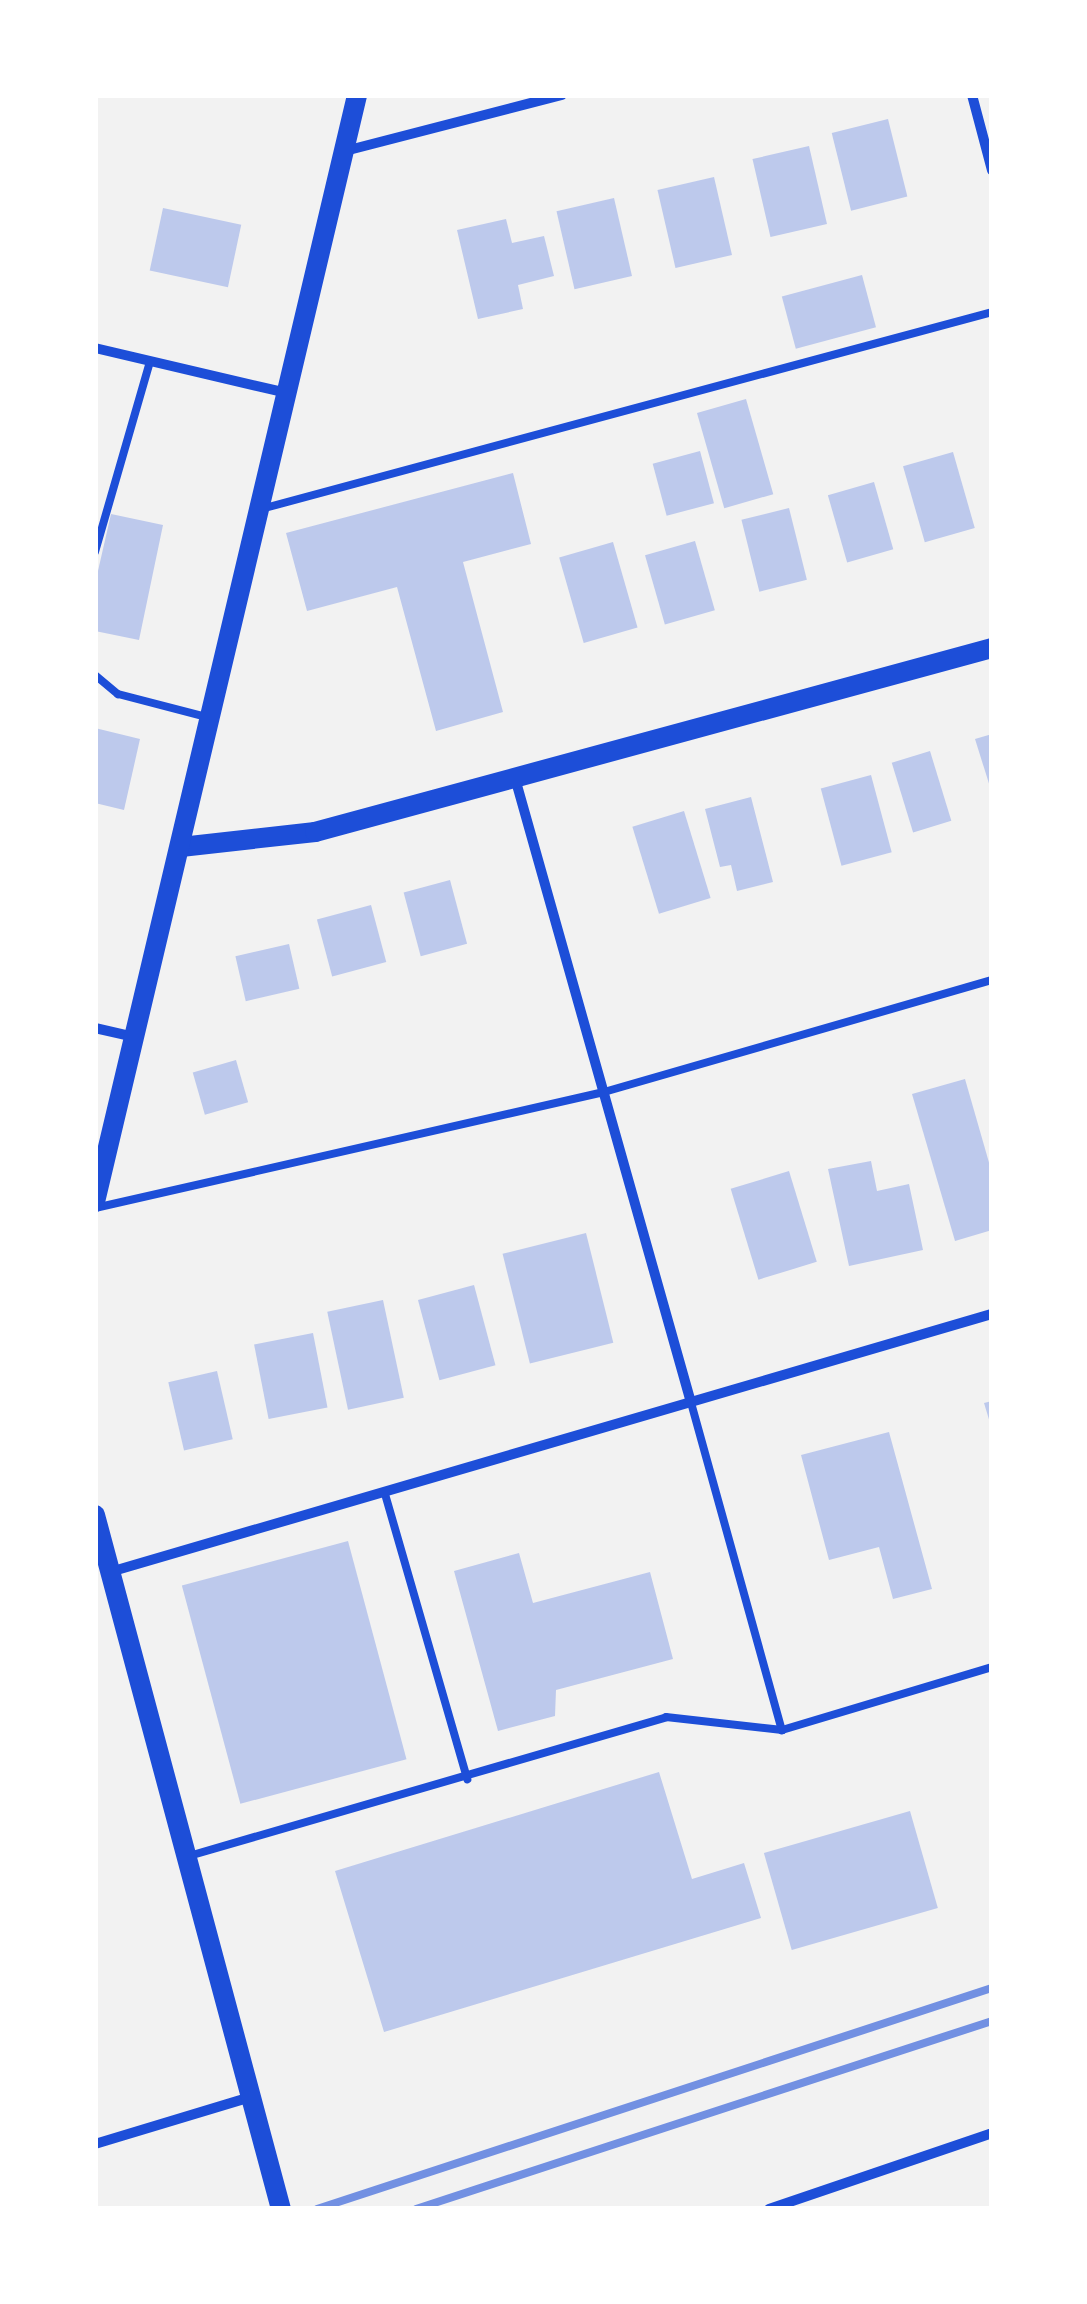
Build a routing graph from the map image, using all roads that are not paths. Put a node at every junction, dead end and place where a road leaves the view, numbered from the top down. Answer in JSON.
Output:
{"nodes":[{"id":1,"x":357,"y":95,"type":"edge"},
{"id":2,"x":562,"y":95,"type":"edge"},
{"id":3,"x":972,"y":95,"type":"edge"},
{"id":4,"x":344,"y":152,"type":"junction"},
{"id":5,"x":992,"y":170,"type":"edge"},
{"id":6,"x":992,"y":312,"type":"edge"},
{"id":7,"x":95,"y":348,"type":"edge"},
{"id":8,"x":150,"y":362,"type":"junction"},
{"id":9,"x":288,"y":394,"type":"junction"},
{"id":10,"x":261,"y":509,"type":"junction"},
{"id":11,"x":95,"y":552,"type":"edge"},
{"id":12,"x":992,"y":648,"type":"edge"},
{"id":13,"x":95,"y":675,"type":"edge"},
{"id":14,"x":211,"y":718,"type":"junction"},
{"id":15,"x":516,"y":778,"type":"junction"},
{"id":16,"x":181,"y":848,"type":"junction"},
{"id":17,"x":992,"y":980,"type":"edge"},
{"id":18,"x":95,"y":1028,"type":"edge"},
{"id":19,"x":136,"y":1038,"type":"junction"},
{"id":20,"x":604,"y":1092,"type":"junction"},
{"id":21,"x":95,"y":1205,"type":"edge"},
{"id":22,"x":992,"y":1314,"type":"edge"},
{"id":23,"x":690,"y":1398,"type":"junction"},
{"id":24,"x":385,"y":1494,"type":"junction"},
{"id":25,"x":95,"y":1515,"type":"edge"},
{"id":26,"x":110,"y":1572,"type":"junction"},
{"id":27,"x":992,"y":1668,"type":"edge"},
{"id":28,"x":782,"y":1730,"type":"junction"},
{"id":29,"x":467,"y":1779,"type":"junction"},
{"id":30,"x":189,"y":1856,"type":"junction"},
{"id":31,"x":252,"y":2097,"type":"junction"},
{"id":32,"x":992,"y":2133,"type":"edge"},
{"id":33,"x":95,"y":2144,"type":"edge"},
{"id":34,"x":281,"y":2209,"type":"edge"},
{"id":35,"x":768,"y":2209,"type":"edge"}],
"edges":[{"from":1,"to":4,"type":"main road"},
{"from":2,"to":4,"type":"street"},
{"from":3,"to":5,"type":"street"},
{"from":4,"to":9,"type":"main road"},
{"from":6,"to":10,"type":"lane"},
{"from":7,"to":8,"type":"street"},
{"from":8,"to":9,"type":"street"},
{"from":8,"to":11,"type":"lane"},
{"from":9,"to":10,"type":"main road"},
{"from":10,"to":14,"type":"main road"},
{"from":12,"to":15,"type":"main road"},
{"from":13,"to":14,"type":"lane"},
{"from":14,"to":16,"type":"main road"},
{"from":15,"to":16,"type":"main road"},
{"from":15,"to":20,"type":"street"},
{"from":16,"to":19,"type":"main road"},
{"from":17,"to":20,"type":"lane"},
{"from":18,"to":19,"type":"street"},
{"from":19,"to":21,"type":"main road"},
{"from":20,"to":21,"type":"lane"},
{"from":20,"to":23,"type":"street"},
{"from":22,"to":23,"type":"street"},
{"from":23,"to":24,"type":"street"},
{"from":23,"to":28,"type":"lane"},
{"from":24,"to":26,"type":"street"},
{"from":24,"to":29,"type":"lane"},
{"from":25,"to":26,"type":"main road"},
{"from":26,"to":30,"type":"main road"},
{"from":27,"to":28,"type":"lane"},
{"from":28,"to":29,"type":"lane"},
{"from":29,"to":30,"type":"lane"},
{"from":30,"to":31,"type":"main road"},
{"from":31,"to":33,"type":"street"},
{"from":31,"to":34,"type":"main road"},
{"from":32,"to":35,"type":"street"}]}
